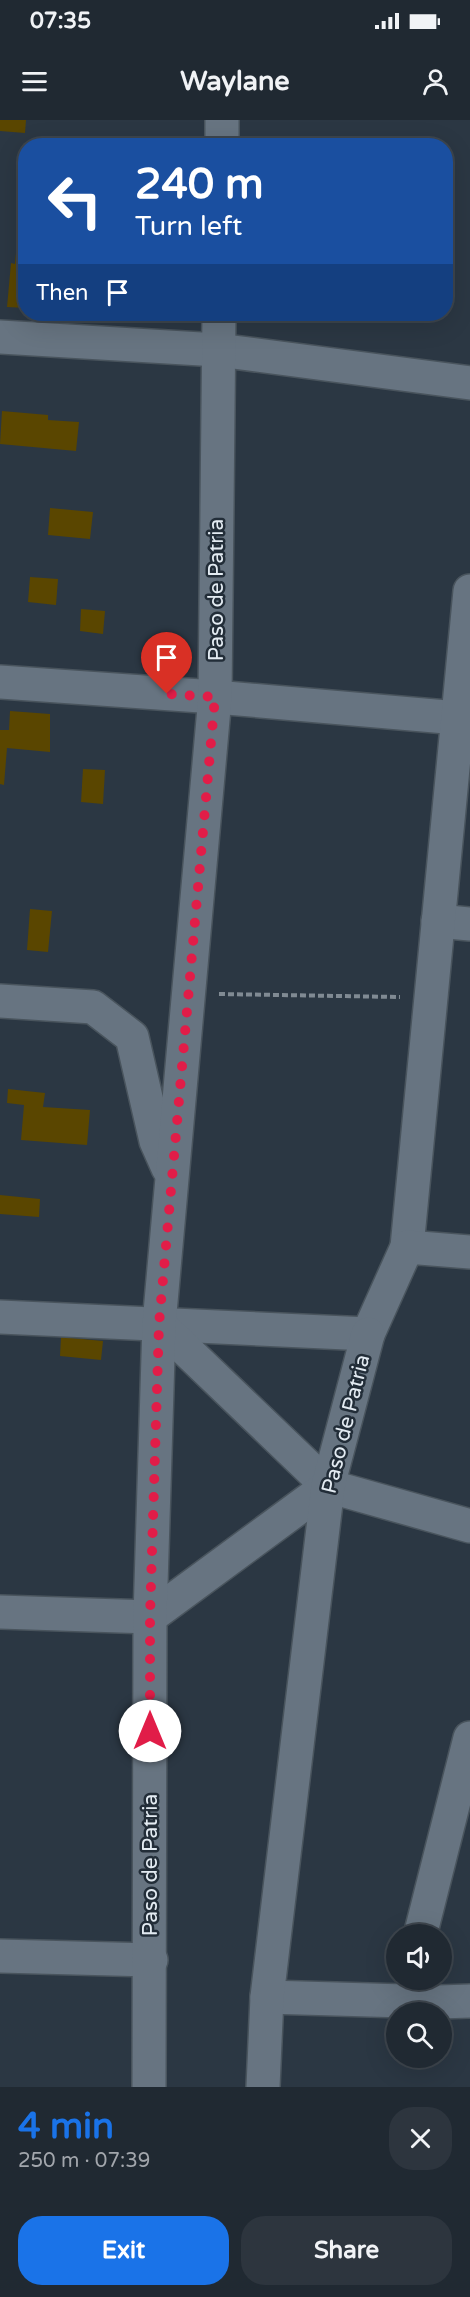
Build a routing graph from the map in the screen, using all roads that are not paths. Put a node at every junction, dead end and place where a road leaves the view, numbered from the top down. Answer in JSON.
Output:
{"nodes":[{"id":1,"x":222,"y":120,"type":"edge"},
{"id":2,"x":222,"y":138,"type":"edge"},
{"id":3,"x":219,"y":321,"type":"edge"},
{"id":4,"x":0,"y":338,"type":"edge"},
{"id":5,"x":218,"y":351,"type":"junction"},
{"id":6,"x":470,"y":383,"type":"edge"},
{"id":7,"x":470,"y":593,"type":"edge"},
{"id":8,"x":0,"y":682,"type":"edge"},
{"id":9,"x":215,"y":697,"type":"junction"},
{"id":10,"x":458,"y":718,"type":"junction"},
{"id":11,"x":454,"y":922,"type":"edge"},
{"id":12,"x":0,"y":1001,"type":"edge"},
{"id":13,"x":172,"y":1176,"type":"junction"},
{"id":14,"x":407,"y":1247,"type":"junction"},
{"id":15,"x":470,"y":1252,"type":"edge"},
{"id":16,"x":0,"y":1317,"type":"edge"},
{"id":17,"x":159,"y":1324,"type":"junction"},
{"id":18,"x":368,"y":1334,"type":"junction"},
{"id":19,"x":328,"y":1486,"type":"junction"},
{"id":20,"x":470,"y":1526,"type":"edge"},
{"id":21,"x":0,"y":1612,"type":"edge"},
{"id":22,"x":150,"y":1617,"type":"junction"},
{"id":23,"x":470,"y":1738,"type":"edge"},
{"id":24,"x":423,"y":1924,"type":"edge"},
{"id":25,"x":0,"y":1956,"type":"edge"},
{"id":26,"x":151,"y":1960,"type":"junction"},
{"id":27,"x":267,"y":1997,"type":"junction"},
{"id":28,"x":470,"y":2001,"type":"edge"},
{"id":29,"x":149,"y":2087,"type":"edge"},
{"id":30,"x":263,"y":2087,"type":"edge"}],
"edges":[{"from":1,"to":2,"type":"street"},
{"from":3,"to":5,"type":"street","name":"Paso de Patria"},
{"from":4,"to":5,"type":"street"},
{"from":5,"to":6,"type":"street"},
{"from":5,"to":9,"type":"street","name":"Paso de Patria"},
{"from":7,"to":10,"type":"street","name":"Paso de Patria"},
{"from":8,"to":9,"type":"street"},
{"from":9,"to":10,"type":"street"},
{"from":9,"to":13,"type":"street","name":"Paso de Patria"},
{"from":10,"to":11,"type":"street","name":"Paso de Patria"},
{"from":11,"to":14,"type":"street","name":"Paso de Patria"},
{"from":12,"to":13,"type":"street"},
{"from":13,"to":17,"type":"street","name":"Paso de Patria"},
{"from":14,"to":15,"type":"street"},
{"from":14,"to":18,"type":"street","name":"Paso de Patria"},
{"from":16,"to":17,"type":"street"},
{"from":17,"to":18,"type":"street"},
{"from":17,"to":19,"type":"street"},
{"from":17,"to":22,"type":"street","name":"Paso de Patria"},
{"from":18,"to":19,"type":"street","name":"Paso de Patria"},
{"from":19,"to":20,"type":"street"},
{"from":19,"to":22,"type":"street"},
{"from":19,"to":27,"type":"street","name":"Paso de Patria"},
{"from":21,"to":22,"type":"street"},
{"from":22,"to":26,"type":"street","name":"Paso de Patria"},
{"from":23,"to":24,"type":"street"},
{"from":25,"to":26,"type":"street"},
{"from":26,"to":29,"type":"street","name":"Paso de Patria"},
{"from":27,"to":28,"type":"street"},
{"from":27,"to":30,"type":"street","name":"Paso de Patria"}]}
